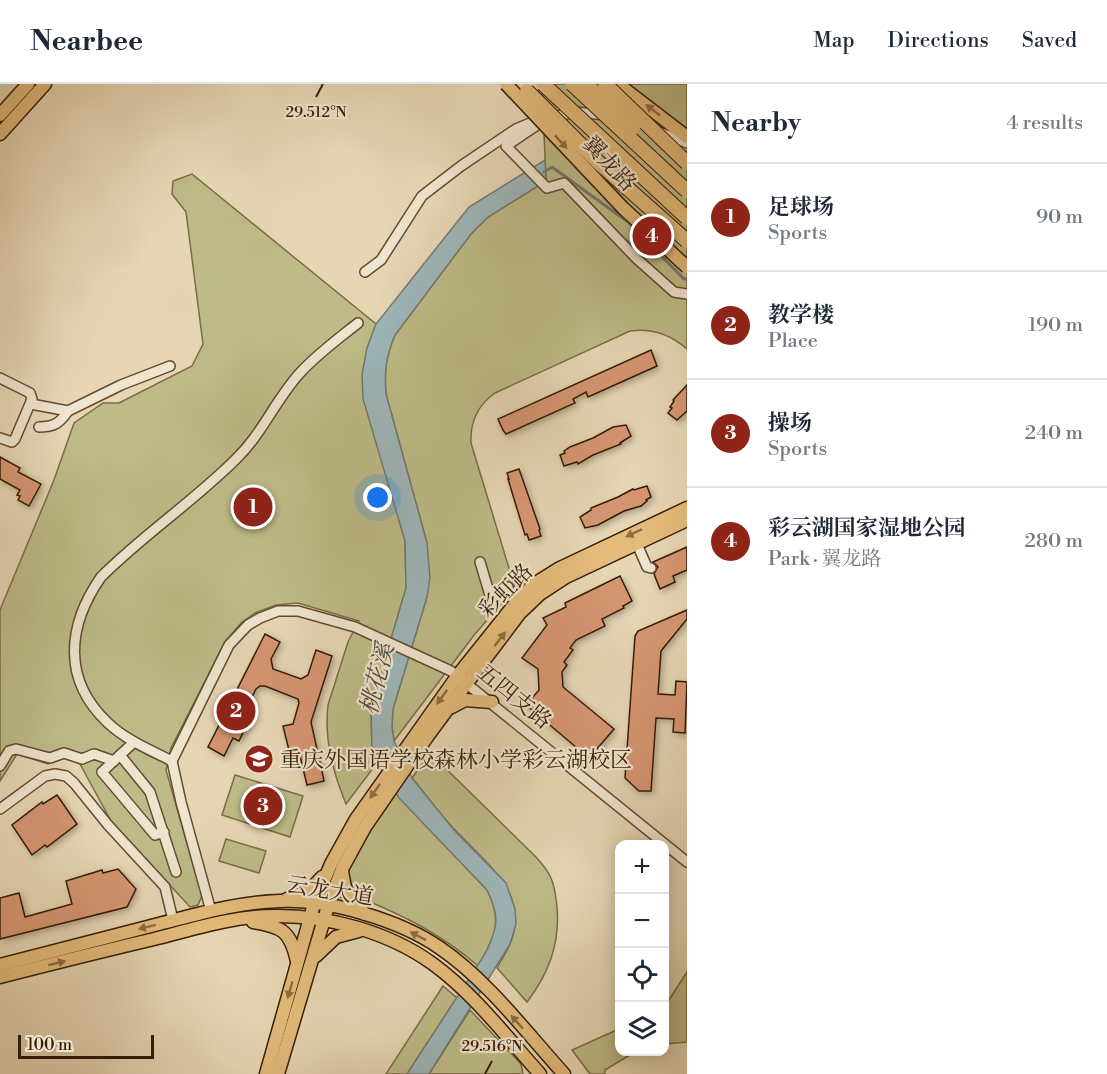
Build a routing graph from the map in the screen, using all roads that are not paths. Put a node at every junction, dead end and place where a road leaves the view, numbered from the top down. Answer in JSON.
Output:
{"nodes":[{"id":1,"x":28,"y":84,"type":"edge"},
{"id":2,"x":506,"y":84,"type":"edge"},
{"id":3,"x":543,"y":84,"type":"edge"},
{"id":4,"x":572,"y":84,"type":"edge"},
{"id":5,"x":586,"y":84,"type":"edge"},
{"id":6,"x":605,"y":84,"type":"edge"},
{"id":7,"x":618,"y":84,"type":"edge"},
{"id":8,"x":42,"y":85,"type":"edge"},
{"id":9,"x":0,"y":115,"type":"edge"},
{"id":10,"x":547,"y":118,"type":"junction"},
{"id":11,"x":0,"y":134,"type":"edge"},
{"id":12,"x":687,"y":137,"type":"edge"},
{"id":13,"x":687,"y":143,"type":"edge"},
{"id":14,"x":687,"y":163,"type":"edge"},
{"id":15,"x":687,"y":179,"type":"edge"},
{"id":16,"x":687,"y":191,"type":"edge"},
{"id":17,"x":667,"y":200,"type":"junction"},
{"id":18,"x":687,"y":218,"type":"edge"},
{"id":19,"x":687,"y":241,"type":"edge"},
{"id":20,"x":687,"y":267,"type":"edge"},
{"id":21,"x":365,"y":272,"type":"dead end"},
{"id":22,"x":687,"y":294,"type":"edge"},
{"id":23,"x":358,"y":322,"type":"dead end"},
{"id":24,"x":170,"y":366,"type":"dead end"},
{"id":25,"x":0,"y":378,"type":"edge"},
{"id":26,"x":31,"y":404,"type":"junction"},
{"id":27,"x":68,"y":411,"type":"junction"},
{"id":28,"x":39,"y":428,"type":"dead end"},
{"id":29,"x":0,"y":438,"type":"edge"},
{"id":30,"x":687,"y":508,"type":"edge"},
{"id":31,"x":687,"y":520,"type":"edge"},
{"id":32,"x":637,"y":544,"type":"junction"},
{"id":33,"x":480,"y":562,"type":"dead end"},
{"id":34,"x":651,"y":568,"type":"dead end"},
{"id":35,"x":514,"y":605,"type":"junction"},
{"id":36,"x":459,"y":676,"type":"junction"},
{"id":37,"x":492,"y":702,"type":"junction"},
{"id":38,"x":446,"y":711,"type":"junction"},
{"id":39,"x":423,"y":732,"type":"junction"},
{"id":40,"x":134,"y":742,"type":"junction"},
{"id":41,"x":117,"y":758,"type":"junction"},
{"id":42,"x":172,"y":761,"type":"junction"},
{"id":43,"x":0,"y":766,"type":"edge"},
{"id":44,"x":0,"y":809,"type":"edge"},
{"id":45,"x":164,"y":832,"type":"junction"},
{"id":46,"x":687,"y":862,"type":"edge"},
{"id":47,"x":337,"y":866,"type":"junction"},
{"id":48,"x":176,"y":872,"type":"dead end"},
{"id":49,"x":281,"y":901,"type":"junction"},
{"id":50,"x":315,"y":904,"type":"junction"},
{"id":51,"x":328,"y":906,"type":"junction"},
{"id":52,"x":211,"y":911,"type":"junction"},
{"id":53,"x":365,"y":914,"type":"junction"},
{"id":54,"x":310,"y":918,"type":"junction"},
{"id":55,"x":173,"y":920,"type":"junction"},
{"id":56,"x":237,"y":920,"type":"junction"},
{"id":57,"x":324,"y":921,"type":"junction"},
{"id":58,"x":363,"y":930,"type":"junction"},
{"id":59,"x":313,"y":959,"type":"junction"},
{"id":60,"x":298,"y":962,"type":"junction"},
{"id":61,"x":0,"y":965,"type":"edge"},
{"id":62,"x":0,"y":977,"type":"edge"},
{"id":63,"x":267,"y":1074,"type":"edge"},
{"id":64,"x":278,"y":1074,"type":"edge"},
{"id":65,"x":540,"y":1074,"type":"edge"},
{"id":66,"x":564,"y":1074,"type":"edge"}],
"edges":[{"from":1,"to":9,"type":"main road"},
{"from":2,"to":20,"type":"main road","name":"翼龙路","one_way":true,"bridge":true},
{"from":3,"to":17,"type":"highway","name":"翼龙路","bridge":true},
{"from":4,"to":16,"type":"highway","name":"翼龙路","bridge":true},
{"from":5,"to":15,"type":"highway","bridge":true},
{"from":6,"to":14,"type":"highway","bridge":true},
{"from":12,"to":7,"type":"main road","one_way":true},
{"from":8,"to":11,"type":"main road"},
{"from":10,"to":13,"type":"street"},
{"from":10,"to":21,"type":"street"},
{"from":10,"to":22,"type":"street"},
{"from":17,"to":18,"type":"highway","name":"翼龙路","bridge":true},
{"from":17,"to":19,"type":"highway","bridge":true},
{"from":23,"to":40,"type":"street"},
{"from":24,"to":27,"type":"street"},
{"from":25,"to":26,"type":"street"},
{"from":26,"to":27,"type":"street"},
{"from":26,"to":29,"type":"street"},
{"from":27,"to":28,"type":"street"},
{"from":30,"to":35,"type":"main road","name":"彩虹路","one_way":true},
{"from":31,"to":32,"type":"main road","name":"彩虹路"},
{"from":32,"to":34,"type":"street"},
{"from":36,"to":32,"type":"main road","name":"彩虹路","one_way":true},
{"from":33,"to":35,"type":"street"},
{"from":35,"to":36,"type":"main road","name":"彩虹路"},
{"from":36,"to":37,"type":"street","name":"五四支路"},
{"from":36,"to":38,"type":"main road","name":"彩虹路"},
{"from":36,"to":39,"type":"main road","name":"彩虹路","one_way":true},
{"from":36,"to":42,"type":"street","name":"五四支路"},
{"from":37,"to":38,"type":"main road"},
{"from":37,"to":46,"type":"street","name":"五四支路"},
{"from":38,"to":39,"type":"main road","name":"彩虹路"},
{"from":39,"to":47,"type":"main road"},
{"from":40,"to":41,"type":"street"},
{"from":40,"to":42,"type":"street"},
{"from":41,"to":43,"type":"street"},
{"from":41,"to":45,"type":"street"},
{"from":41,"to":45,"type":"street"},
{"from":42,"to":52,"type":"street"},
{"from":44,"to":55,"type":"street"},
{"from":45,"to":48,"type":"street"},
{"from":47,"to":49,"type":"main road"},
{"from":47,"to":50,"type":"main road"},
{"from":47,"to":51,"type":"main road"},
{"from":47,"to":53,"type":"main road"},
{"from":49,"to":50,"type":"main road","name":"云龙大道"},
{"from":49,"to":52,"type":"main road","name":"云龙大道"},
{"from":50,"to":51,"type":"main road","name":"云龙大道"},
{"from":50,"to":54,"type":"main road"},
{"from":51,"to":53,"type":"main road","name":"云龙大道"},
{"from":51,"to":57,"type":"main road"},
{"from":52,"to":55,"type":"main road","name":"云龙大道"},
{"from":66,"to":53,"type":"main road","name":"云龙大道","one_way":true},
{"from":54,"to":56,"type":"main road","name":"云龙大道"},
{"from":54,"to":57,"type":"main road","name":"云龙大道"},
{"from":54,"to":60,"type":"main road"},
{"from":55,"to":61,"type":"main road","name":"云龙大道","one_way":true},
{"from":56,"to":60,"type":"main road"},
{"from":62,"to":56,"type":"main road","name":"云龙大道","one_way":true},
{"from":57,"to":58,"type":"main road","name":"云龙大道"},
{"from":57,"to":59,"type":"main road"},
{"from":58,"to":59,"type":"main road"},
{"from":58,"to":65,"type":"main road","name":"云龙大道"},
{"from":59,"to":64,"type":"main road"},
{"from":60,"to":63,"type":"main road","one_way":true}]}
